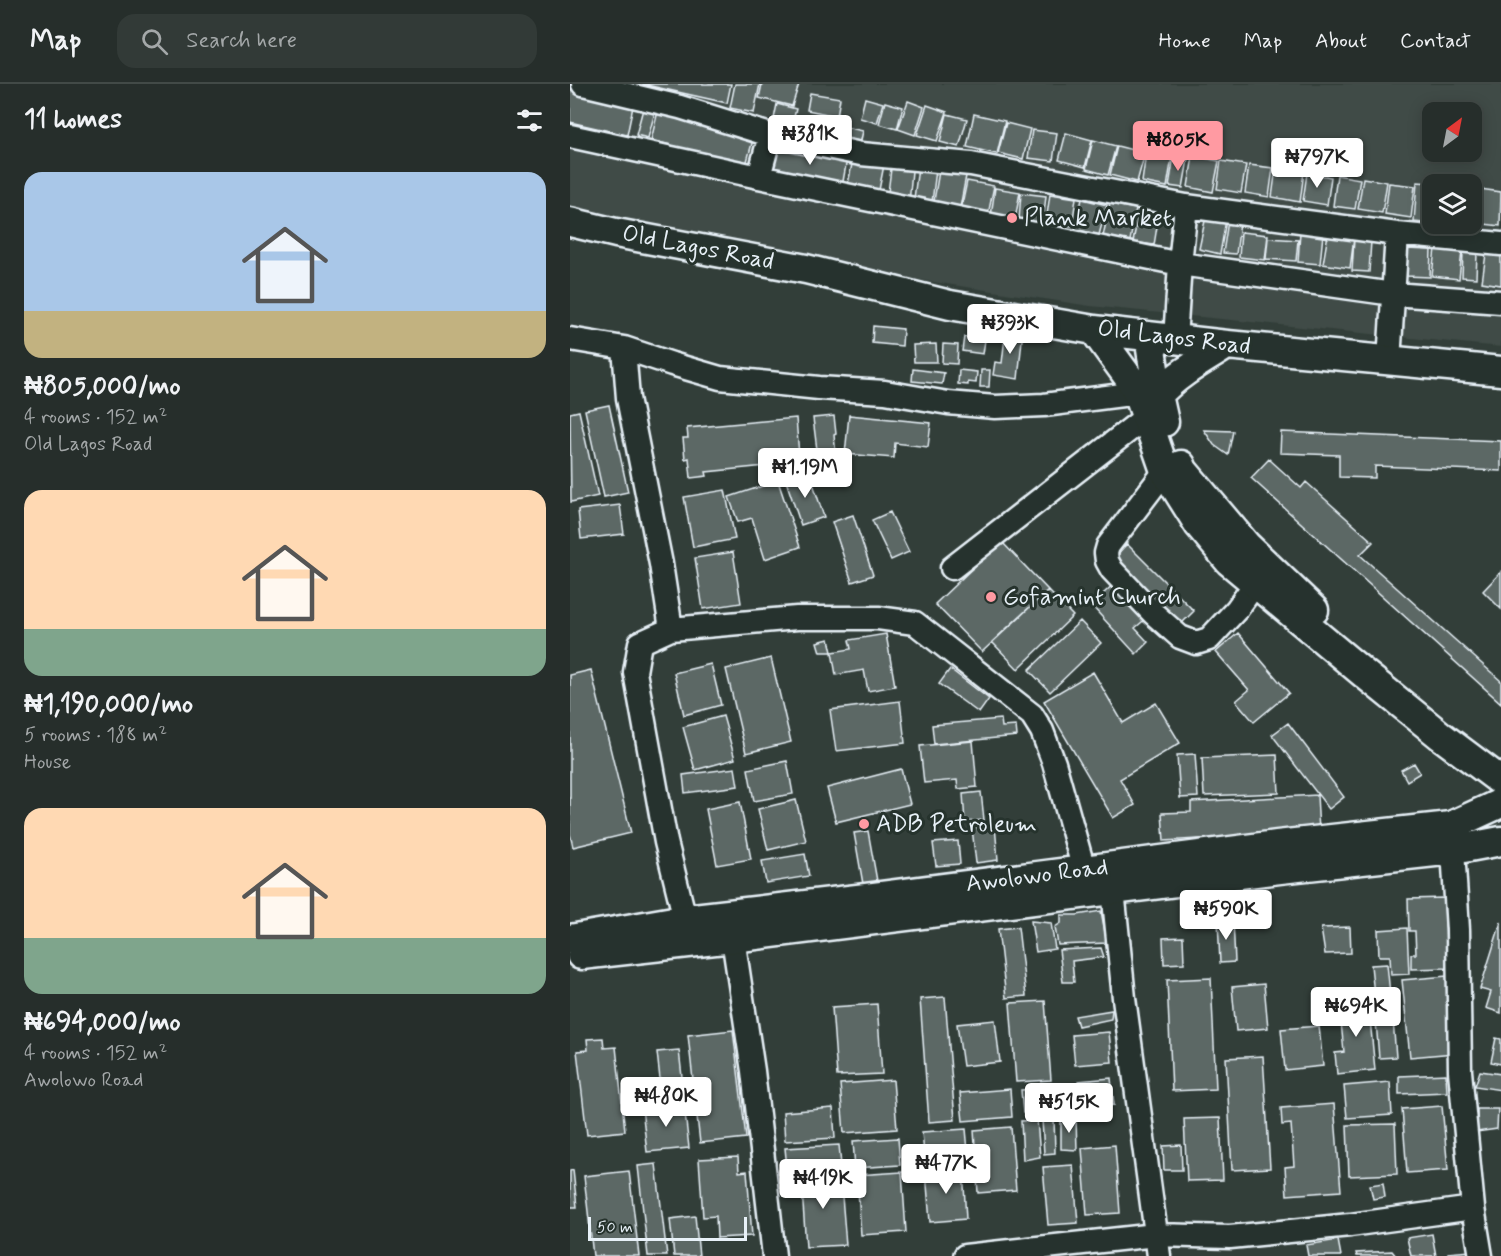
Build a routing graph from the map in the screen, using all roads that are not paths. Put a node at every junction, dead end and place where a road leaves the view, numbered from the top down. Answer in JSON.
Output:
{"nodes":[{"id":1,"x":583,"y":84,"type":"edge"},
{"id":2,"x":770,"y":135,"type":"junction"},
{"id":3,"x":570,"y":136,"type":"edge"},
{"id":4,"x":759,"y":177,"type":"junction"},
{"id":5,"x":1186,"y":206,"type":"junction"},
{"id":6,"x":570,"y":222,"type":"edge"},
{"id":7,"x":1397,"y":234,"type":"junction"},
{"id":8,"x":1501,"y":243,"type":"edge"},
{"id":9,"x":1180,"y":264,"type":"junction"},
{"id":10,"x":1393,"y":294,"type":"junction"},
{"id":11,"x":1501,"y":302,"type":"edge"},
{"id":12,"x":1094,"y":330,"type":"junction"},
{"id":13,"x":1162,"y":338,"type":"junction"},
{"id":14,"x":570,"y":339,"type":"edge"},
{"id":15,"x":1227,"y":345,"type":"junction"},
{"id":16,"x":624,"y":348,"type":"junction"},
{"id":17,"x":1389,"y":361,"type":"junction"},
{"id":18,"x":1501,"y":371,"type":"edge"},
{"id":19,"x":1147,"y":402,"type":"junction"},
{"id":20,"x":1165,"y":471,"type":"junction"},
{"id":21,"x":952,"y":568,"type":"dead end"},
{"id":22,"x":1255,"y":584,"type":"junction"},
{"id":23,"x":671,"y":629,"type":"junction"},
{"id":24,"x":1501,"y":763,"type":"edge"},
{"id":25,"x":1501,"y":781,"type":"edge"},
{"id":26,"x":1501,"y":803,"type":"edge"},
{"id":27,"x":1501,"y":841,"type":"edge"},
{"id":28,"x":1453,"y":850,"type":"junction"},
{"id":29,"x":1084,"y":870,"type":"junction"},
{"id":30,"x":1113,"y":890,"type":"junction"},
{"id":31,"x":685,"y":919,"type":"junction"},
{"id":32,"x":733,"y":938,"type":"junction"},
{"id":33,"x":570,"y":939,"type":"edge"},
{"id":34,"x":570,"y":956,"type":"edge"},
{"id":35,"x":1473,"y":1208,"type":"junction"},
{"id":36,"x":1158,"y":1246,"type":"edge"},
{"id":37,"x":774,"y":1256,"type":"edge"},
{"id":38,"x":965,"y":1256,"type":"edge"},
{"id":39,"x":1481,"y":1256,"type":"edge"}],
"edges":[{"from":1,"to":2,"type":"street"},
{"from":2,"to":4,"type":"street"},
{"from":2,"to":5,"type":"street"},
{"from":3,"to":4,"type":"street"},
{"from":4,"to":9,"type":"street"},
{"from":5,"to":7,"type":"street"},
{"from":5,"to":9,"type":"street"},
{"from":6,"to":12,"type":"main road","name":"Old Lagos Road"},
{"from":7,"to":8,"type":"street"},
{"from":7,"to":10,"type":"street"},
{"from":9,"to":10,"type":"street"},
{"from":9,"to":13,"type":"street"},
{"from":10,"to":11,"type":"street"},
{"from":10,"to":17,"type":"street"},
{"from":12,"to":13,"type":"main road","name":"Old Lagos Road"},
{"from":12,"to":19,"type":"main road"},
{"from":13,"to":15,"type":"main road","name":"Old Lagos Road"},
{"from":13,"to":19,"type":"main road"},
{"from":14,"to":16,"type":"street"},
{"from":15,"to":17,"type":"main road","name":"Old Lagos Road"},
{"from":15,"to":19,"type":"main road"},
{"from":16,"to":19,"type":"street"},
{"from":16,"to":23,"type":"street"},
{"from":17,"to":18,"type":"main road","name":"Old Lagos Road"},
{"from":19,"to":20,"type":"main road"},
{"from":19,"to":21,"type":"street"},
{"from":19,"to":24,"type":"main road"},
{"from":20,"to":22,"type":"main road"},
{"from":20,"to":22,"type":"street"},
{"from":22,"to":25,"type":"main road"},
{"from":23,"to":29,"type":"street"},
{"from":23,"to":31,"type":"street"},
{"from":26,"to":29,"type":"main road","name":"Awolowo Road"},
{"from":27,"to":28,"type":"main road","name":"Awolowo Road"},
{"from":28,"to":30,"type":"main road","name":"Awolowo Road"},
{"from":28,"to":35,"type":"street"},
{"from":29,"to":31,"type":"main road","name":"Awolowo Road"},
{"from":30,"to":32,"type":"main road","name":"Awolowo Road"},
{"from":30,"to":36,"type":"street"},
{"from":31,"to":33,"type":"main road","name":"Awolowo Road"},
{"from":32,"to":34,"type":"main road","name":"Awolowo Road"},
{"from":32,"to":37,"type":"street"},
{"from":35,"to":36,"type":"street"},
{"from":35,"to":39,"type":"street"},
{"from":36,"to":38,"type":"street"}]}
